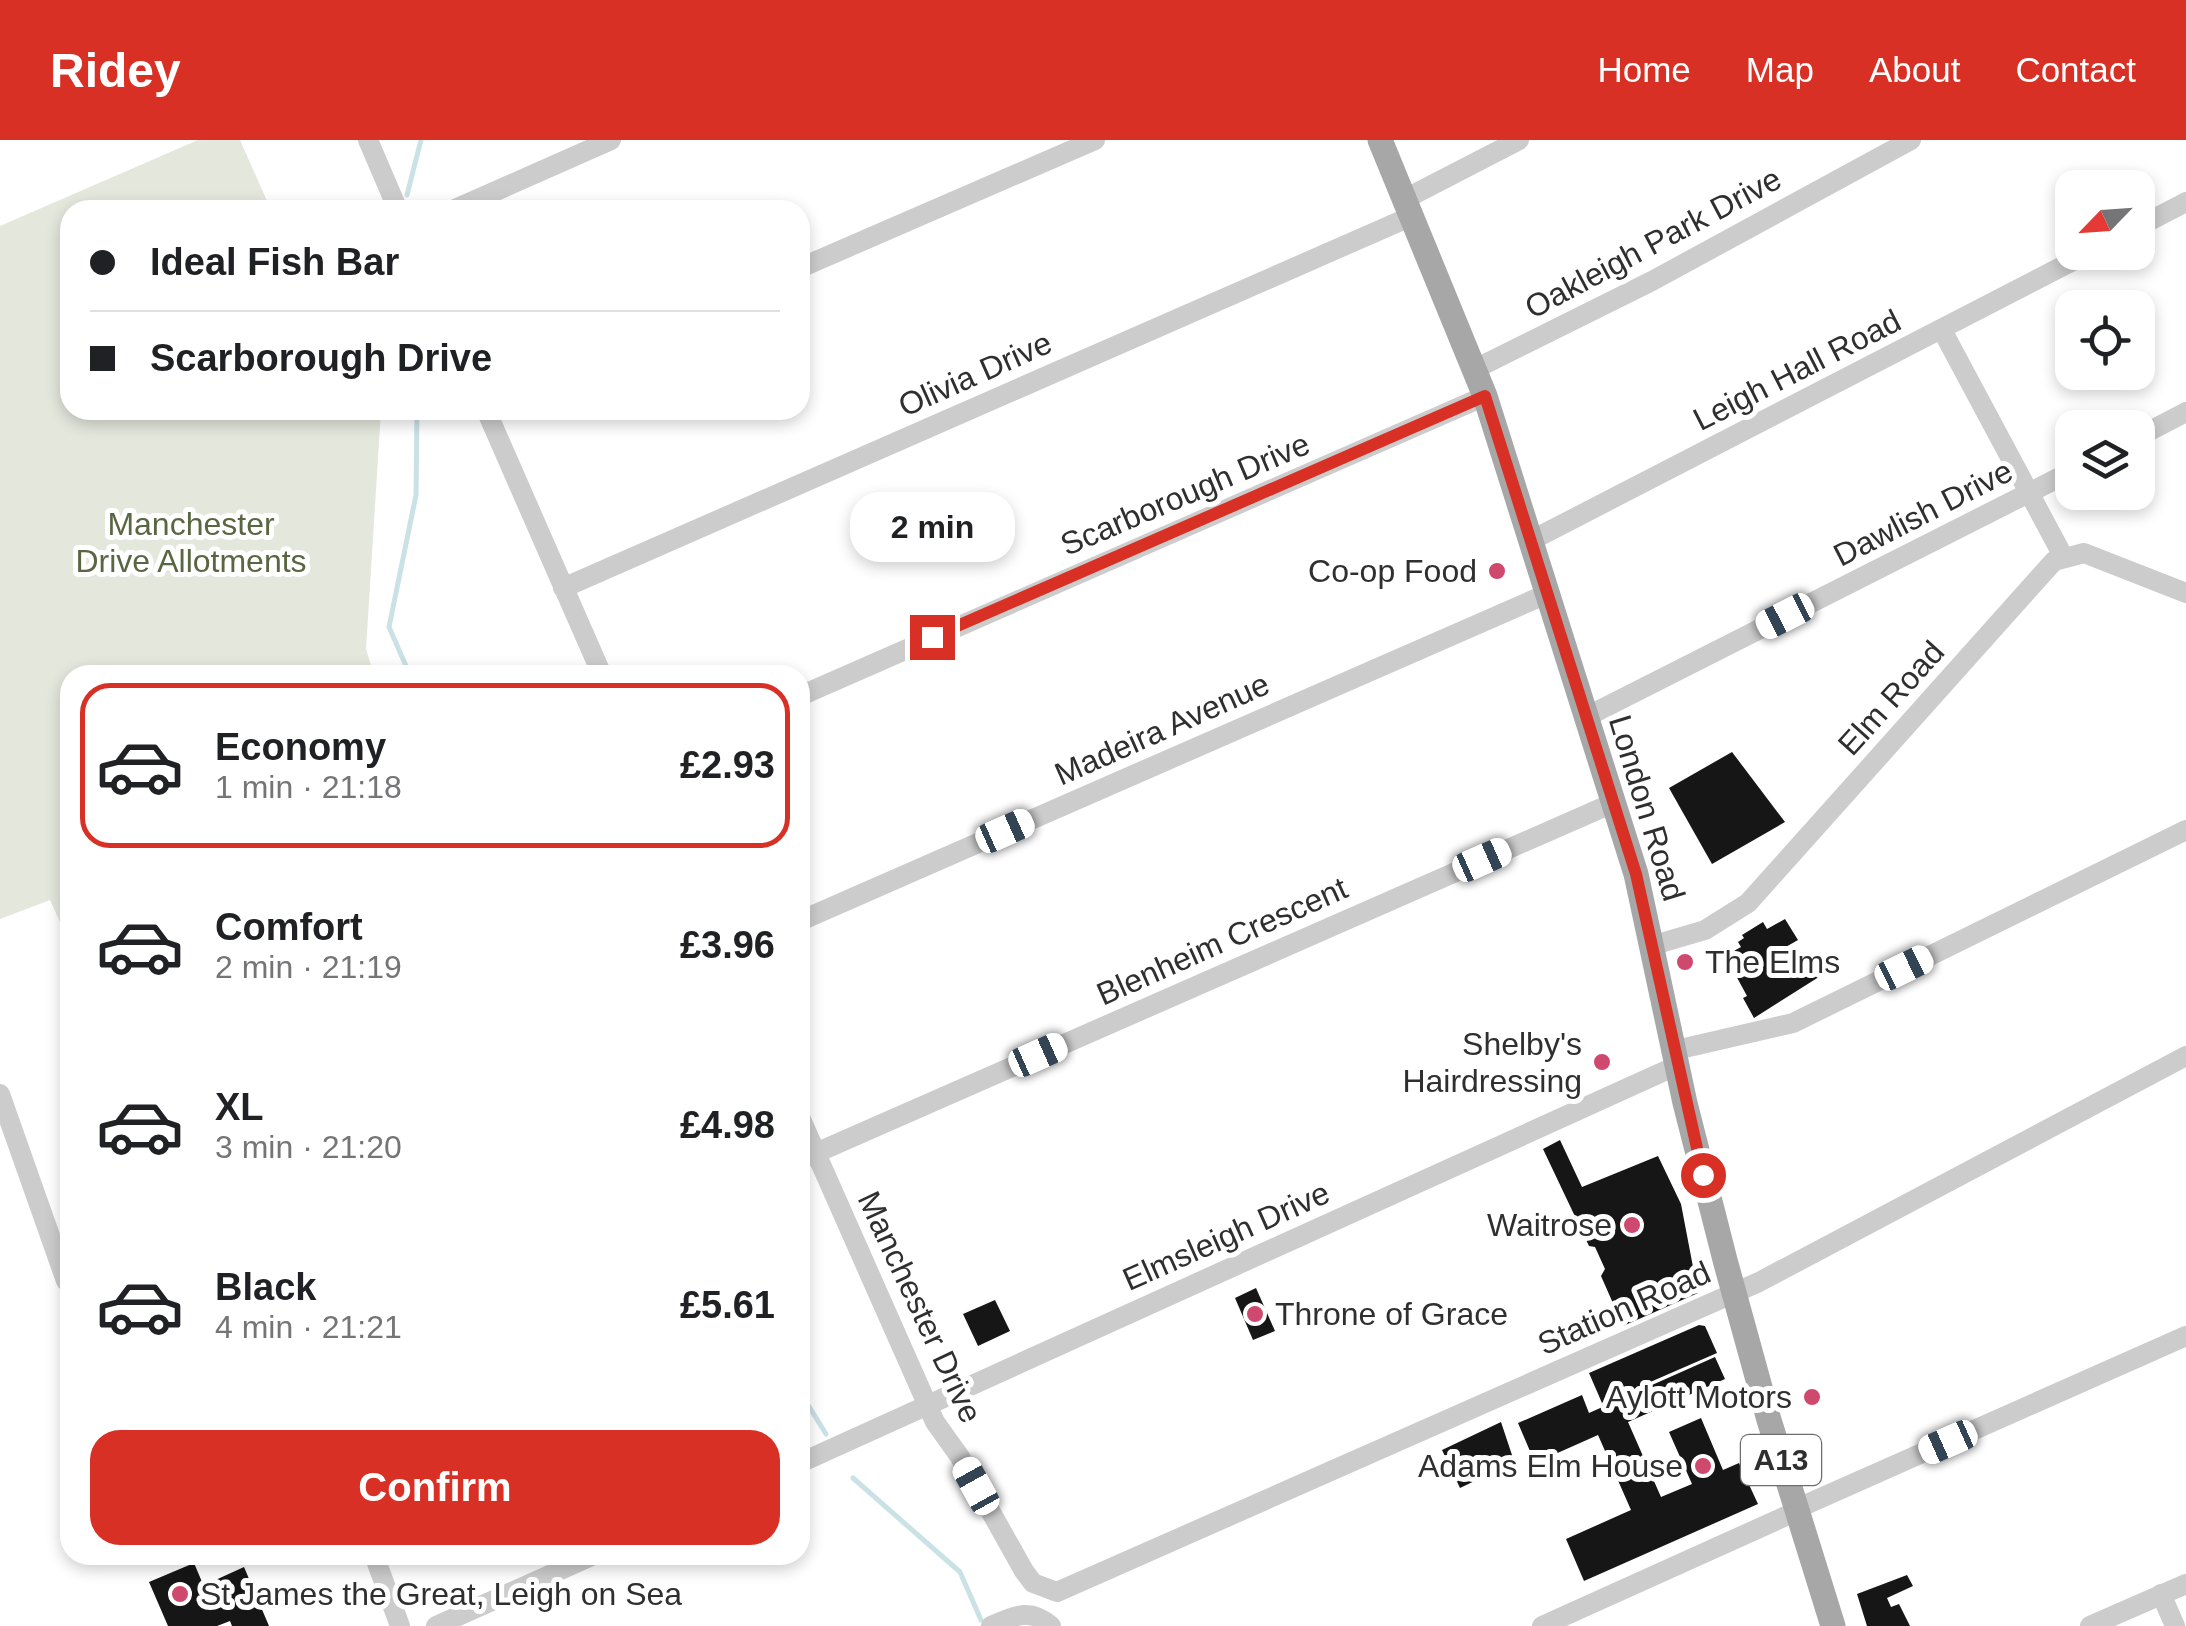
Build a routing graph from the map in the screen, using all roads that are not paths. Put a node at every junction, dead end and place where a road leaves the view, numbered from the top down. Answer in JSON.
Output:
{"nodes":[{"id":1,"x":368,"y":140,"type":"edge"},
{"id":2,"x":611,"y":140,"type":"edge"},
{"id":3,"x":1095,"y":140,"type":"edge"},
{"id":4,"x":1380,"y":140,"type":"edge"},
{"id":5,"x":1519,"y":140,"type":"edge"},
{"id":6,"x":1911,"y":140,"type":"edge"},
{"id":7,"x":1065,"y":146,"type":"edge"},
{"id":8,"x":394,"y":200,"type":"edge"},
{"id":9,"x":476,"y":200,"type":"edge"},
{"id":10,"x":2186,"y":202,"type":"edge"},
{"id":11,"x":1409,"y":207,"type":"junction"},
{"id":12,"x":2155,"y":219,"type":"edge"},
{"id":13,"x":810,"y":263,"type":"edge"},
{"id":14,"x":2056,"y":270,"type":"edge"},
{"id":15,"x":1942,"y":330,"type":"junction"},
{"id":16,"x":1475,"y":369,"type":"junction"},
{"id":17,"x":1485,"y":396,"type":"junction"},
{"id":18,"x":2186,"y":412,"type":"edge"},
{"id":19,"x":490,"y":420,"type":"edge"},
{"id":20,"x":2155,"y":428,"type":"edge"},
{"id":21,"x":2055,"y":480,"type":"edge"},
{"id":22,"x":2029,"y":493,"type":"junction"},
{"id":23,"x":1532,"y":540,"type":"junction"},
{"id":24,"x":2063,"y":556,"type":"junction"},
{"id":25,"x":562,"y":588,"type":"junction"},
{"id":26,"x":2186,"y":592,"type":"edge"},
{"id":27,"x":1549,"y":594,"type":"junction"},
{"id":28,"x":597,"y":665,"type":"edge"},
{"id":29,"x":810,"y":692,"type":"edge"},
{"id":30,"x":1586,"y":717,"type":"junction"},
{"id":31,"x":1613,"y":803,"type":"junction"},
{"id":32,"x":2186,"y":830,"type":"edge"},
{"id":33,"x":810,"y":917,"type":"edge"},
{"id":34,"x":1654,"y":945,"type":"junction"},
{"id":35,"x":2186,"y":1056,"type":"edge"},
{"id":36,"x":1677,"y":1057,"type":"junction"},
{"id":37,"x":0,"y":1094,"type":"edge"},
{"id":38,"x":810,"y":1155,"type":"edge"},
{"id":39,"x":810,"y":1160,"type":"edge"},
{"id":40,"x":60,"y":1264,"type":"edge"},
{"id":41,"x":1734,"y":1292,"type":"junction"},
{"id":42,"x":2186,"y":1336,"type":"edge"},
{"id":43,"x":930,"y":1404,"type":"junction"},
{"id":44,"x":810,"y":1458,"type":"edge"},
{"id":45,"x":1797,"y":1510,"type":"junction"},
{"id":46,"x":378,"y":1565,"type":"edge"},
{"id":47,"x":572,"y":1565,"type":"edge"},
{"id":48,"x":2186,"y":1584,"type":"edge"},
{"id":49,"x":1073,"y":1588,"type":"joint"},
{"id":50,"x":2161,"y":1594,"type":"junction"},
{"id":51,"x":999,"y":1623,"type":"edge"},
{"id":52,"x":400,"y":1626,"type":"edge"},
{"id":53,"x":436,"y":1626,"type":"edge"},
{"id":54,"x":1051,"y":1626,"type":"edge"},
{"id":55,"x":1542,"y":1626,"type":"edge"},
{"id":56,"x":1833,"y":1626,"type":"edge"},
{"id":57,"x":2090,"y":1626,"type":"edge"},
{"id":58,"x":2174,"y":1626,"type":"edge"}],
"edges":[{"from":1,"to":8,"type":"street"},
{"from":2,"to":9,"type":"street"},
{"from":3,"to":7,"type":"street"},
{"from":4,"to":11,"type":"main road","name":"London Road","number":"A13"},
{"from":5,"to":11,"type":"street","name":"Olivia Drive"},
{"from":6,"to":16,"type":"street","name":"Oakleigh Park Drive"},
{"from":7,"to":13,"type":"street"},
{"from":10,"to":12,"type":"street"},
{"from":11,"to":16,"type":"main road","name":"London Road","number":"A13"},
{"from":11,"to":25,"type":"street","name":"Olivia Drive"},
{"from":14,"to":15,"type":"street","name":"Leigh Hall Road"},
{"from":15,"to":22,"type":"street"},
{"from":15,"to":23,"type":"street","name":"Leigh Hall Road"},
{"from":16,"to":17,"type":"main road","name":"London Road","number":"A13"},
{"from":17,"to":23,"type":"main road","name":"London Road","number":"A13"},
{"from":17,"to":29,"type":"street","name":"Scarborough Drive"},
{"from":18,"to":20,"type":"street"},
{"from":19,"to":25,"type":"street"},
{"from":21,"to":22,"type":"street","name":"Dawlish Drive"},
{"from":22,"to":24,"type":"street"},
{"from":22,"to":30,"type":"street","name":"Dawlish Drive"},
{"from":23,"to":27,"type":"main road","name":"London Road","number":"A13"},
{"from":24,"to":26,"type":"street"},
{"from":24,"to":34,"type":"street","name":"Elm Road"},
{"from":25,"to":28,"type":"street"},
{"from":27,"to":30,"type":"main road","name":"London Road","number":"A13"},
{"from":27,"to":33,"type":"street","name":"Madeira Avenue"},
{"from":30,"to":31,"type":"main road","name":"London Road","number":"A13"},
{"from":31,"to":34,"type":"main road","name":"London Road","number":"A13"},
{"from":31,"to":38,"type":"street","name":"Blenheim Crescent"},
{"from":32,"to":36,"type":"street","name":"Elmsleigh Drive"},
{"from":34,"to":36,"type":"main road","name":"London Road","number":"A13"},
{"from":35,"to":41,"type":"street","name":"Station Road"},
{"from":36,"to":41,"type":"main road","name":"London Road","number":"A13"},
{"from":36,"to":43,"type":"street","name":"Elmsleigh Drive"},
{"from":37,"to":40,"type":"street"},
{"from":39,"to":43,"type":"street","name":"Manchester Drive"},
{"from":41,"to":45,"type":"main road","name":"London Road","number":"A13"},
{"from":41,"to":49,"type":"street","name":"Station Road"},
{"from":42,"to":45,"type":"street"},
{"from":43,"to":44,"type":"street","name":"Elmsleigh Drive"},
{"from":43,"to":49,"type":"street","name":"Manchester Drive"},
{"from":45,"to":55,"type":"street"},
{"from":45,"to":56,"type":"main road","name":"London Road","number":"A13"},
{"from":46,"to":52,"type":"street"},
{"from":47,"to":53,"type":"street"},
{"from":48,"to":50,"type":"street"},
{"from":50,"to":57,"type":"street"},
{"from":50,"to":58,"type":"street"},
{"from":51,"to":54,"type":"street"}]}
